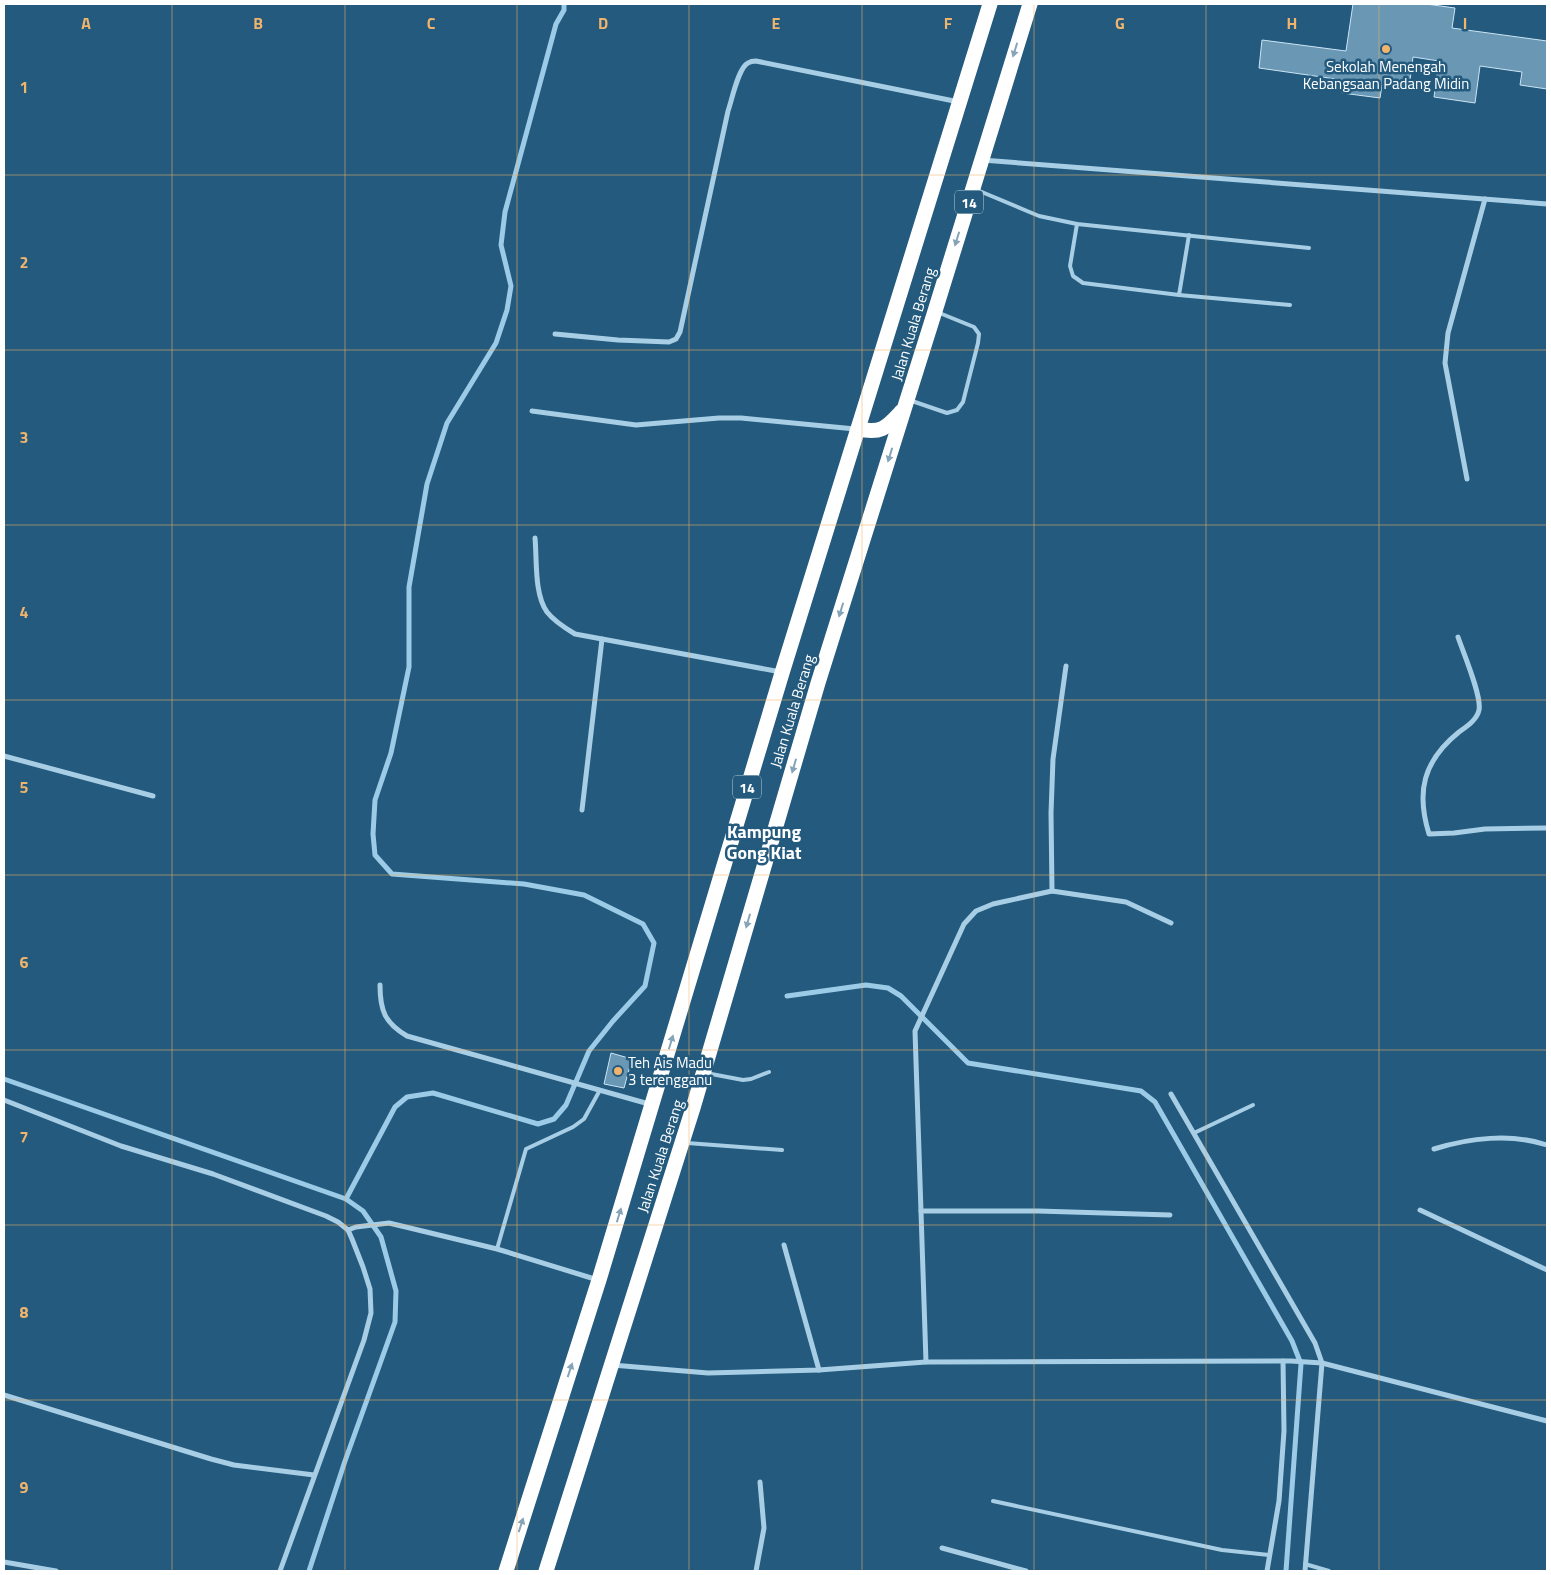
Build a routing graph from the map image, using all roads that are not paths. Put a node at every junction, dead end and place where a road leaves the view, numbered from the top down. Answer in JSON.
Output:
{"nodes":[{"id":1,"x":990,"y":4,"type":"edge"},
{"id":2,"x":1030,"y":4,"type":"edge"},
{"id":3,"x":960,"y":102,"type":"junction"},
{"id":4,"x":982,"y":160,"type":"junction"},
{"id":5,"x":973,"y":188,"type":"junction"},
{"id":6,"x":1485,"y":199,"type":"junction"},
{"id":7,"x":1547,"y":204,"type":"edge"},
{"id":8,"x":1077,"y":224,"type":"junction"},
{"id":9,"x":1189,"y":235,"type":"junction"},
{"id":10,"x":1309,"y":248,"type":"dead end"},
{"id":11,"x":1179,"y":295,"type":"junction"},
{"id":12,"x":1290,"y":305,"type":"dead end"},
{"id":13,"x":935,"y":311,"type":"junction"},
{"id":14,"x":554,"y":334,"type":"dead end"},
{"id":15,"x":906,"y":404,"type":"junction"},
{"id":16,"x":532,"y":412,"type":"dead end"},
{"id":17,"x":858,"y":429,"type":"junction"},
{"id":18,"x":1467,"y":479,"type":"dead end"},
{"id":19,"x":535,"y":538,"type":"dead end"},
{"id":20,"x":1458,"y":637,"type":"dead end"},
{"id":21,"x":602,"y":639,"type":"junction"},
{"id":22,"x":1066,"y":666,"type":"dead end"},
{"id":23,"x":782,"y":672,"type":"junction"},
{"id":24,"x":4,"y":756,"type":"edge"},
{"id":25,"x":153,"y":796,"type":"dead end"},
{"id":26,"x":582,"y":810,"type":"dead end"},
{"id":27,"x":1547,"y":828,"type":"edge"},
{"id":28,"x":1052,"y":892,"type":"junction"},
{"id":29,"x":1171,"y":923,"type":"dead end"},
{"id":30,"x":380,"y":985,"type":"dead end"},
{"id":31,"x":704,"y":1072,"type":"junction"},
{"id":32,"x":769,"y":1072,"type":"dead end"},
{"id":33,"x":600,"y":1090,"type":"junction"},
{"id":34,"x":1171,"y":1094,"type":"dead end"},
{"id":35,"x":4,"y":1100,"type":"edge"},
{"id":36,"x":1253,"y":1104,"type":"dead end"},
{"id":37,"x":652,"y":1105,"type":"junction"},
{"id":38,"x":1194,"y":1133,"type":"junction"},
{"id":39,"x":682,"y":1142,"type":"junction"},
{"id":40,"x":1547,"y":1145,"type":"edge"},
{"id":41,"x":1434,"y":1149,"type":"dead end"},
{"id":42,"x":782,"y":1150,"type":"dead end"},
{"id":43,"x":1420,"y":1210,"type":"dead end"},
{"id":44,"x":921,"y":1211,"type":"junction"},
{"id":45,"x":1170,"y":1215,"type":"dead end"},
{"id":46,"x":348,"y":1230,"type":"junction"},
{"id":47,"x":784,"y":1245,"type":"dead end"},
{"id":48,"x":497,"y":1249,"type":"junction"},
{"id":49,"x":1547,"y":1270,"type":"edge"},
{"id":50,"x":599,"y":1280,"type":"junction"},
{"id":51,"x":1283,"y":1361,"type":"junction"},
{"id":52,"x":926,"y":1362,"type":"junction"},
{"id":53,"x":1322,"y":1362,"type":"junction"},
{"id":54,"x":612,"y":1365,"type":"junction"},
{"id":55,"x":819,"y":1370,"type":"junction"},
{"id":56,"x":4,"y":1395,"type":"edge"},
{"id":57,"x":1547,"y":1421,"type":"edge"},
{"id":58,"x":314,"y":1475,"type":"junction"},
{"id":59,"x":760,"y":1482,"type":"dead end"},
{"id":60,"x":993,"y":1501,"type":"dead end"},
{"id":61,"x":942,"y":1548,"type":"dead end"},
{"id":62,"x":1269,"y":1555,"type":"junction"},
{"id":63,"x":4,"y":1562,"type":"edge"},
{"id":64,"x":1305,"y":1564,"type":"junction"},
{"id":65,"x":56,"y":1571,"type":"edge"},
{"id":66,"x":280,"y":1571,"type":"edge"},
{"id":67,"x":506,"y":1571,"type":"edge"},
{"id":68,"x":546,"y":1571,"type":"edge"},
{"id":69,"x":756,"y":1571,"type":"edge"},
{"id":70,"x":1026,"y":1571,"type":"edge"},
{"id":71,"x":1267,"y":1571,"type":"edge"},
{"id":72,"x":1305,"y":1571,"type":"edge"},
{"id":73,"x":1329,"y":1571,"type":"edge"}],
"edges":[{"from":1,"to":3,"type":"highway","name":"Jalan Kuala Berang","number":"14"},
{"from":2,"to":4,"type":"highway","name":"Jalan Kuala Berang","number":"14","one_way":true},
{"from":3,"to":14,"type":"street"},
{"from":3,"to":17,"type":"highway","name":"Jalan Kuala Berang","number":"14"},
{"from":4,"to":5,"type":"highway","name":"Jalan Kuala Berang","number":"14"},
{"from":4,"to":6,"type":"street"},
{"from":5,"to":8,"type":"lane"},
{"from":5,"to":13,"type":"highway","name":"Jalan Kuala Berang","number":"14","one_way":true},
{"from":6,"to":7,"type":"street"},
{"from":6,"to":18,"type":"street"},
{"from":8,"to":9,"type":"lane"},
{"from":8,"to":11,"type":"lane"},
{"from":9,"to":10,"type":"lane"},
{"from":9,"to":11,"type":"lane"},
{"from":11,"to":12,"type":"lane"},
{"from":13,"to":15,"type":"highway","name":"Jalan Kuala Berang","number":"14"},
{"from":13,"to":15,"type":"lane"},
{"from":15,"to":17,"type":"highway"},
{"from":15,"to":31,"type":"highway","name":"Jalan Kuala Berang","number":"14","one_way":true},
{"from":16,"to":17,"type":"street"},
{"from":17,"to":23,"type":"highway","name":"Jalan Kuala Berang","number":"14"},
{"from":19,"to":21,"type":"street"},
{"from":20,"to":27,"type":"street"},
{"from":21,"to":23,"type":"street"},
{"from":21,"to":26,"type":"street"},
{"from":22,"to":28,"type":"street"},
{"from":37,"to":23,"type":"highway","name":"Jalan Kuala Berang","number":"14","one_way":true},
{"from":24,"to":25,"type":"street"},
{"from":28,"to":29,"type":"street"},
{"from":28,"to":44,"type":"street"},
{"from":30,"to":33,"type":"street"},
{"from":31,"to":32,"type":"lane"},
{"from":31,"to":39,"type":"highway","name":"Jalan Kuala Berang","number":"14"},
{"from":33,"to":37,"type":"street"},
{"from":33,"to":48,"type":"lane"},
{"from":34,"to":38,"type":"street"},
{"from":35,"to":46,"type":"street"},
{"from":36,"to":38,"type":"lane"},
{"from":50,"to":37,"type":"highway","name":"Jalan Kuala Berang","number":"14","one_way":true},
{"from":38,"to":53,"type":"street"},
{"from":39,"to":42,"type":"lane"},
{"from":39,"to":54,"type":"highway","name":"Jalan Kuala Berang","number":"14"},
{"from":40,"to":41,"type":"street"},
{"from":43,"to":49,"type":"street"},
{"from":44,"to":45,"type":"street"},
{"from":44,"to":52,"type":"street"},
{"from":46,"to":48,"type":"street"},
{"from":46,"to":58,"type":"street"},
{"from":47,"to":55,"type":"street"},
{"from":48,"to":50,"type":"street"},
{"from":67,"to":50,"type":"highway","name":"Jalan Kuala Berang","number":"14","one_way":true},
{"from":51,"to":52,"type":"street"},
{"from":51,"to":53,"type":"street"},
{"from":51,"to":62,"type":"street"},
{"from":52,"to":55,"type":"street"},
{"from":53,"to":57,"type":"street"},
{"from":53,"to":64,"type":"street"},
{"from":54,"to":55,"type":"street"},
{"from":54,"to":68,"type":"highway","name":"Jalan Kuala Berang","number":"14"},
{"from":56,"to":58,"type":"street"},
{"from":58,"to":66,"type":"street"},
{"from":59,"to":69,"type":"street"},
{"from":60,"to":62,"type":"lane"},
{"from":61,"to":70,"type":"street"},
{"from":62,"to":71,"type":"street"},
{"from":63,"to":65,"type":"street"},
{"from":64,"to":72,"type":"street"},
{"from":64,"to":73,"type":"lane"}]}
